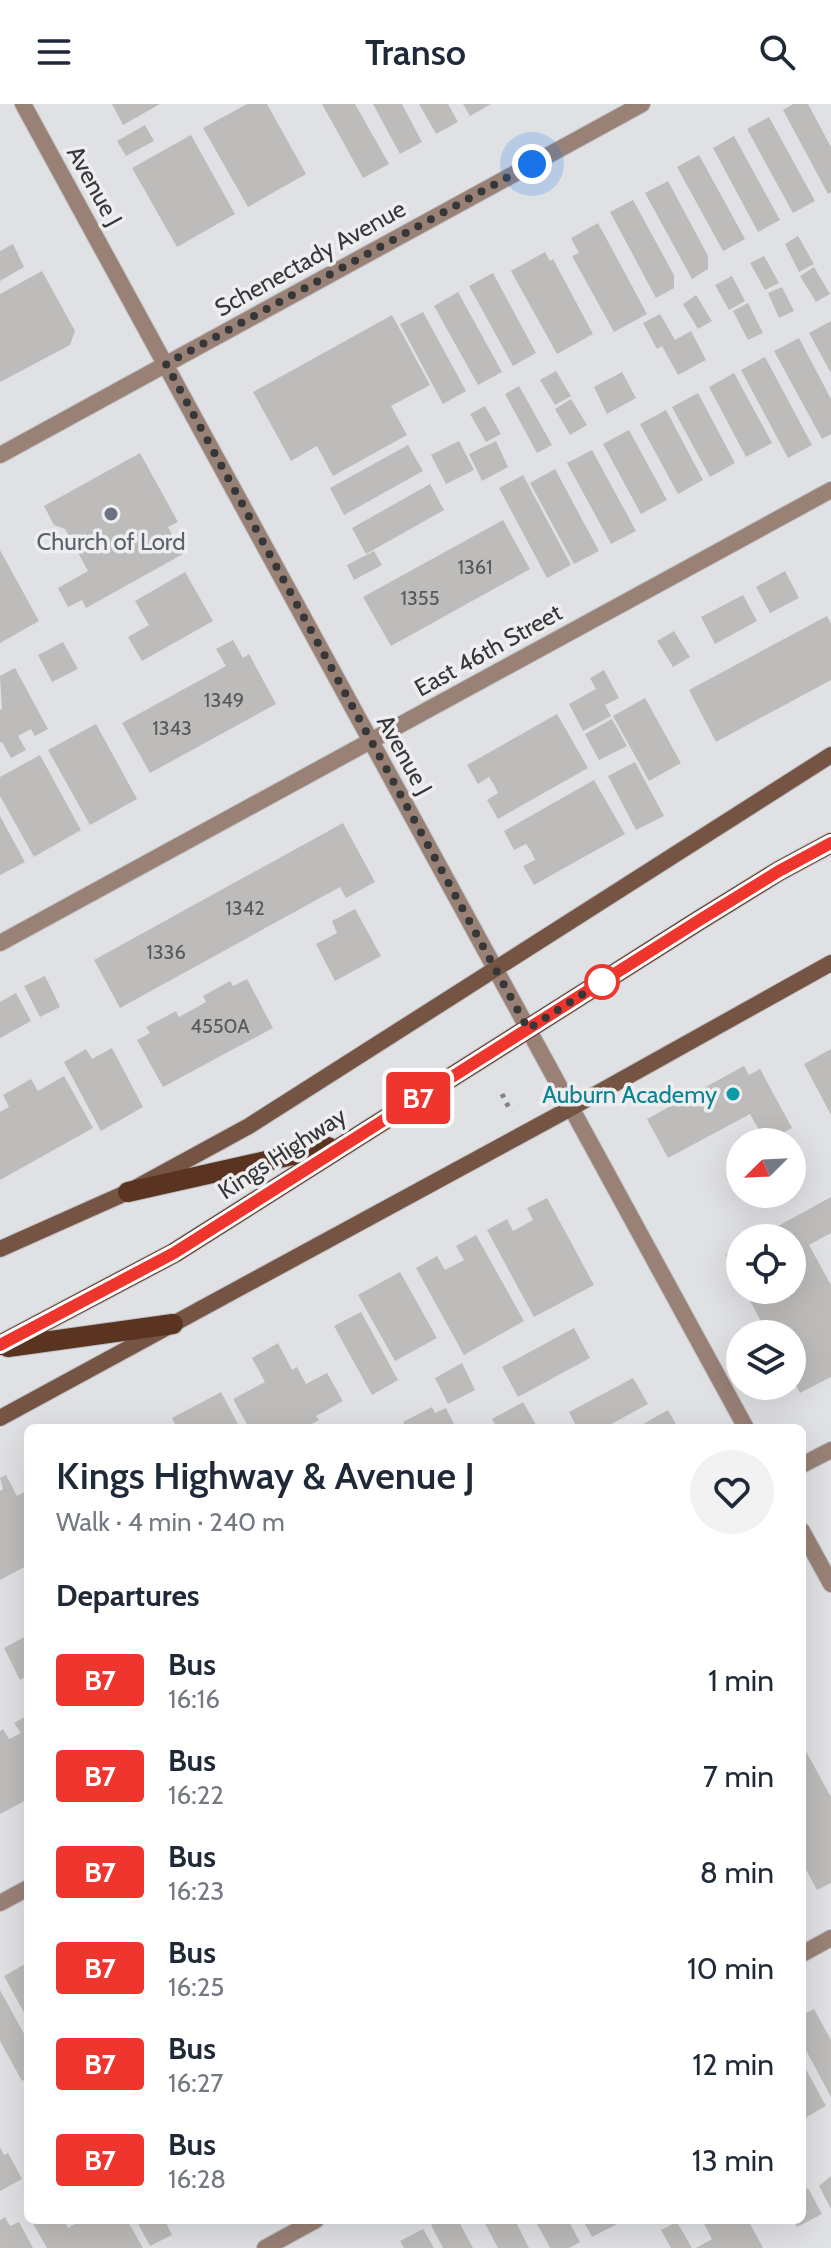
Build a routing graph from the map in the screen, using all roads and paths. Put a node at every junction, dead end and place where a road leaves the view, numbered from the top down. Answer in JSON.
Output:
{"nodes":[{"id":1,"x":23,"y":104,"type":"edge"},
{"id":2,"x":642,"y":104,"type":"edge"},
{"id":3,"x":166,"y":364,"type":"junction"},
{"id":4,"x":0,"y":455,"type":"edge"},
{"id":5,"x":831,"y":490,"type":"edge"},
{"id":6,"x":370,"y":742,"type":"junction"},
{"id":7,"x":831,"y":755,"type":"edge"},
{"id":8,"x":831,"y":843,"type":"edge"},
{"id":9,"x":0,"y":943,"type":"edge"},
{"id":10,"x":831,"y":963,"type":"edge"},
{"id":11,"x":495,"y":969,"type":"junction"},
{"id":12,"x":528,"y":1029,"type":"junction"},
{"id":13,"x":571,"y":1108,"type":"junction"},
{"id":14,"x":344,"y":1144,"type":"junction"},
{"id":15,"x":128,"y":1192,"type":"junction"},
{"id":16,"x":0,"y":1249,"type":"edge"},
{"id":17,"x":173,"y":1324,"type":"junction"},
{"id":18,"x":0,"y":1347,"type":"edge"},
{"id":19,"x":0,"y":1418,"type":"edge"},
{"id":20,"x":744,"y":1424,"type":"edge"},
{"id":21,"x":831,"y":1450,"type":"edge"},
{"id":22,"x":806,"y":1463,"type":"edge"},
{"id":23,"x":806,"y":1538,"type":"edge"},
{"id":24,"x":831,"y":1584,"type":"edge"},
{"id":25,"x":24,"y":1890,"type":"edge"},
{"id":26,"x":0,"y":1903,"type":"edge"},
{"id":27,"x":831,"y":1938,"type":"edge"},
{"id":28,"x":806,"y":1952,"type":"edge"},
{"id":29,"x":309,"y":2224,"type":"edge"},
{"id":30,"x":265,"y":2248,"type":"edge"}],
"edges":[{"from":1,"to":3,"type":"street","name":"Avenue J"},
{"from":2,"to":3,"type":"street","name":"Schenectady Avenue"},
{"from":3,"to":4,"type":"street","name":"Schenectady Avenue"},
{"from":3,"to":6,"type":"street","name":"Avenue J"},
{"from":5,"to":6,"type":"street","name":"East 46th Street"},
{"from":6,"to":9,"type":"street","name":"East 46th Street"},
{"from":6,"to":11,"type":"street","name":"Avenue J"},
{"from":7,"to":11,"type":"street","name":"Kings Highway"},
{"from":8,"to":12,"type":"main road","name":"Kings Highway"},
{"from":10,"to":13,"type":"street"},
{"from":11,"to":12,"type":"street","name":"Avenue J"},
{"from":11,"to":15,"type":"street","name":"Kings Highway"},
{"from":12,"to":13,"type":"street","name":"Avenue J"},
{"from":12,"to":14,"type":"main road","name":"Kings Highway"},
{"from":13,"to":17,"type":"street"},
{"from":13,"to":20,"type":"street","name":"Avenue J"},
{"from":14,"to":15,"type":"main road"},
{"from":14,"to":18,"type":"main road","name":"Kings Highway"},
{"from":15,"to":16,"type":"street","name":"Kings Highway"},
{"from":17,"to":18,"type":"main road"},
{"from":17,"to":19,"type":"street"},
{"from":21,"to":22,"type":"street"},
{"from":23,"to":24,"type":"street"},
{"from":25,"to":26,"type":"street"},
{"from":27,"to":28,"type":"street"},
{"from":29,"to":30,"type":"street"}]}
